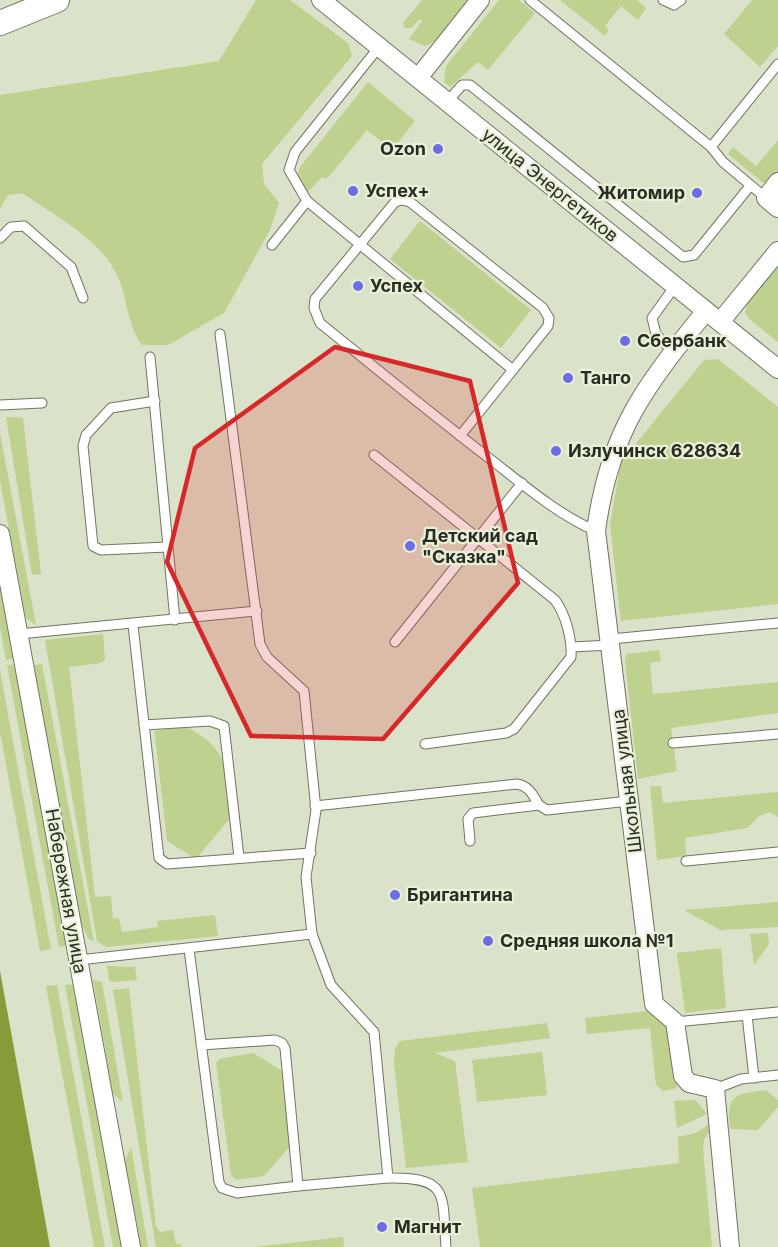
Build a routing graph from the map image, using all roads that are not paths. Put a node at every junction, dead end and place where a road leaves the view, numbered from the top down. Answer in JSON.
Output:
{"nodes":[{"id":1,"x":57,"y":0,"type":"edge"},
{"id":2,"x":321,"y":0,"type":"edge"},
{"id":3,"x":480,"y":0,"type":"edge"},
{"id":4,"x":530,"y":0,"type":"edge"},
{"id":5,"x":663,"y":0,"type":"edge"},
{"id":6,"x":681,"y":0,"type":"edge"},
{"id":7,"x":0,"y":23,"type":"edge"},
{"id":8,"x":379,"y":46,"type":"junction"},
{"id":9,"x":778,"y":64,"type":"edge"},
{"id":10,"x":418,"y":78,"type":"junction"},
{"id":11,"x":447,"y":102,"type":"junction"},
{"id":12,"x":711,"y":147,"type":"junction"},
{"id":13,"x":778,"y":182,"type":"edge"},
{"id":14,"x":750,"y":186,"type":"junction"},
{"id":15,"x":307,"y":201,"type":"junction"},
{"id":16,"x":772,"y":203,"type":"edge"},
{"id":17,"x":0,"y":238,"type":"edge"},
{"id":18,"x":272,"y":245,"type":"dead end"},
{"id":19,"x":359,"y":246,"type":"junction"},
{"id":20,"x":778,"y":251,"type":"edge"},
{"id":21,"x":675,"y":286,"type":"junction"},
{"id":22,"x":83,"y":298,"type":"dead end"},
{"id":23,"x":713,"y":317,"type":"junction"},
{"id":24,"x":220,"y":334,"type":"dead end"},
{"id":25,"x":673,"y":352,"type":"junction"},
{"id":26,"x":150,"y":357,"type":"dead end"},
{"id":27,"x":778,"y":369,"type":"edge"},
{"id":28,"x":513,"y":370,"type":"junction"},
{"id":29,"x":154,"y":401,"type":"junction"},
{"id":30,"x":42,"y":403,"type":"dead end"},
{"id":31,"x":0,"y":405,"type":"edge"},
{"id":32,"x":460,"y":436,"type":"junction"},
{"id":33,"x":374,"y":456,"type":"dead end"},
{"id":34,"x":522,"y":483,"type":"junction"},
{"id":35,"x":596,"y":531,"type":"junction"},
{"id":36,"x":0,"y":534,"type":"edge"},
{"id":37,"x":478,"y":538,"type":"junction"},
{"id":38,"x":167,"y":547,"type":"junction"},
{"id":39,"x":257,"y":611,"type":"junction"},
{"id":40,"x":175,"y":620,"type":"junction"},
{"id":41,"x":778,"y":623,"type":"edge"},
{"id":42,"x":133,"y":625,"type":"junction"},
{"id":43,"x":19,"y":634,"type":"junction"},
{"id":44,"x":395,"y":642,"type":"dead end"},
{"id":45,"x":611,"y":642,"type":"junction"},
{"id":46,"x":572,"y":647,"type":"junction"},
{"id":47,"x":144,"y":725,"type":"junction"},
{"id":48,"x":778,"y":734,"type":"edge"},
{"id":49,"x":425,"y":744,"type":"dead end"},
{"id":50,"x":673,"y":744,"type":"dead end"},
{"id":51,"x":629,"y":801,"type":"junction"},
{"id":52,"x":539,"y":805,"type":"junction"},
{"id":53,"x":315,"y":806,"type":"junction"},
{"id":54,"x":470,"y":841,"type":"dead end"},
{"id":55,"x":778,"y":852,"type":"edge"},
{"id":56,"x":311,"y":853,"type":"junction"},
{"id":57,"x":239,"y":857,"type":"junction"},
{"id":58,"x":686,"y":861,"type":"dead end"},
{"id":59,"x":312,"y":934,"type":"junction"},
{"id":60,"x":189,"y":949,"type":"junction"},
{"id":61,"x":79,"y":960,"type":"junction"},
{"id":62,"x":778,"y":1012,"type":"edge"},
{"id":63,"x":747,"y":1015,"type":"junction"},
{"id":64,"x":675,"y":1022,"type":"junction"},
{"id":65,"x":201,"y":1045,"type":"junction"},
{"id":66,"x":778,"y":1075,"type":"edge"},
{"id":67,"x":754,"y":1078,"type":"junction"},
{"id":68,"x":715,"y":1089,"type":"junction"},
{"id":69,"x":388,"y":1178,"type":"junction"},
{"id":70,"x":298,"y":1186,"type":"junction"},
{"id":71,"x":131,"y":1247,"type":"edge"},
{"id":72,"x":446,"y":1247,"type":"edge"},
{"id":73,"x":730,"y":1247,"type":"edge"}],
"edges":[{"from":1,"to":7,"type":"street"},
{"from":2,"to":8,"type":"street","name":"улица Энергетиков"},
{"from":3,"to":10,"type":"street"},
{"from":4,"to":12,"type":"lane"},
{"from":5,"to":6,"type":"lane"},
{"from":8,"to":10,"type":"street","name":"улица Энергетиков"},
{"from":8,"to":15,"type":"lane"},
{"from":9,"to":12,"type":"lane"},
{"from":10,"to":11,"type":"street","name":"улица Энергетиков"},
{"from":11,"to":14,"type":"lane"},
{"from":11,"to":21,"type":"street","name":"улица Энергетиков"},
{"from":12,"to":14,"type":"lane"},
{"from":13,"to":16,"type":"street"},
{"from":14,"to":16,"type":"lane"},
{"from":15,"to":18,"type":"lane"},
{"from":15,"to":19,"type":"lane"},
{"from":17,"to":22,"type":"lane"},
{"from":19,"to":28,"type":"lane"},
{"from":19,"to":28,"type":"lane"},
{"from":19,"to":32,"type":"lane"},
{"from":20,"to":23,"type":"street","name":"Школьная улица"},
{"from":21,"to":23,"type":"street","name":"улица Энергетиков"},
{"from":21,"to":25,"type":"lane"},
{"from":23,"to":25,"type":"street","name":"Школьная улица"},
{"from":23,"to":27,"type":"street","name":"улица Энергетиков"},
{"from":24,"to":39,"type":"lane"},
{"from":25,"to":35,"type":"street","name":"Школьная улица"},
{"from":26,"to":29,"type":"lane"},
{"from":28,"to":32,"type":"lane"},
{"from":29,"to":38,"type":"lane"},
{"from":29,"to":38,"type":"lane"},
{"from":30,"to":31,"type":"lane"},
{"from":32,"to":34,"type":"lane"},
{"from":33,"to":37,"type":"lane"},
{"from":34,"to":35,"type":"lane"},
{"from":34,"to":37,"type":"lane"},
{"from":35,"to":45,"type":"street","name":"Школьная улица"},
{"from":36,"to":43,"type":"street","name":"Набережная улица"},
{"from":37,"to":44,"type":"lane"},
{"from":37,"to":46,"type":"lane"},
{"from":38,"to":40,"type":"lane"},
{"from":39,"to":40,"type":"lane"},
{"from":39,"to":53,"type":"lane"},
{"from":40,"to":42,"type":"lane"},
{"from":41,"to":45,"type":"lane"},
{"from":42,"to":43,"type":"lane"},
{"from":42,"to":47,"type":"lane"},
{"from":43,"to":61,"type":"street","name":"Набережная улица"},
{"from":45,"to":46,"type":"lane"},
{"from":45,"to":51,"type":"street","name":"Школьная улица"},
{"from":46,"to":49,"type":"lane"},
{"from":47,"to":57,"type":"lane"},
{"from":47,"to":57,"type":"lane"},
{"from":48,"to":50,"type":"lane"},
{"from":51,"to":52,"type":"lane"},
{"from":51,"to":64,"type":"street","name":"Школьная улица"},
{"from":52,"to":53,"type":"lane"},
{"from":52,"to":54,"type":"lane"},
{"from":53,"to":56,"type":"lane"},
{"from":55,"to":58,"type":"lane"},
{"from":56,"to":57,"type":"lane"},
{"from":56,"to":59,"type":"lane"},
{"from":59,"to":60,"type":"lane"},
{"from":59,"to":69,"type":"lane"},
{"from":60,"to":61,"type":"lane"},
{"from":60,"to":65,"type":"lane"},
{"from":61,"to":71,"type":"street","name":"Набережная улица"},
{"from":62,"to":63,"type":"lane"},
{"from":63,"to":64,"type":"lane"},
{"from":63,"to":67,"type":"lane"},
{"from":64,"to":68,"type":"street"},
{"from":65,"to":70,"type":"lane"},
{"from":65,"to":70,"type":"lane"},
{"from":66,"to":67,"type":"lane"},
{"from":67,"to":68,"type":"lane"},
{"from":68,"to":73,"type":"street"},
{"from":69,"to":70,"type":"lane"},
{"from":69,"to":72,"type":"lane"}]}
